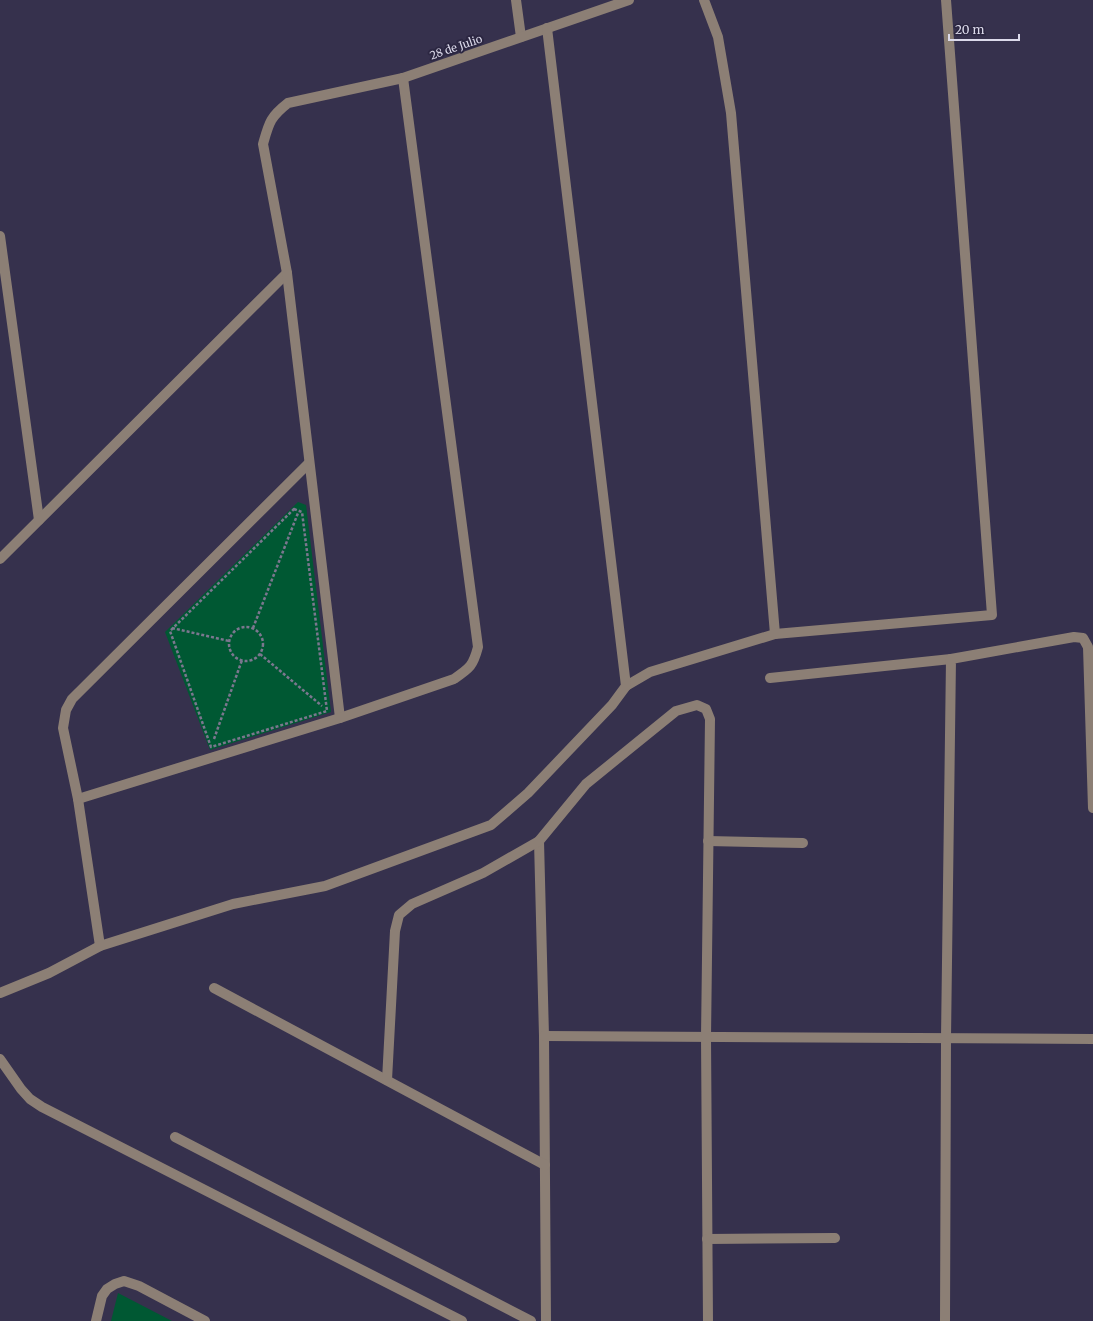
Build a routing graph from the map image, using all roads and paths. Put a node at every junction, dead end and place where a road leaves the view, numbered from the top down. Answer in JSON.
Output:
{"nodes":[{"id":1,"x":516,"y":0,"type":"edge"},
{"id":2,"x":629,"y":0,"type":"edge"},
{"id":3,"x":704,"y":0,"type":"edge"},
{"id":4,"x":946,"y":0,"type":"edge"},
{"id":5,"x":546,"y":28,"type":"junction"},
{"id":6,"x":520,"y":37,"type":"junction"},
{"id":7,"x":403,"y":78,"type":"junction"},
{"id":8,"x":0,"y":236,"type":"edge"},
{"id":9,"x":287,"y":273,"type":"junction"},
{"id":10,"x":309,"y":463,"type":"junction"},
{"id":11,"x":299,"y":511,"type":"junction"},
{"id":12,"x":39,"y":520,"type":"junction"},
{"id":13,"x":0,"y":559,"type":"edge"},
{"id":14,"x":172,"y":628,"type":"junction"},
{"id":15,"x":253,"y":628,"type":"junction"},
{"id":16,"x":775,"y":634,"type":"junction"},
{"id":17,"x":229,"y":641,"type":"junction"},
{"id":18,"x":260,"y":654,"type":"junction"},
{"id":19,"x":951,"y":659,"type":"junction"},
{"id":20,"x":242,"y":660,"type":"junction"},
{"id":21,"x":770,"y":678,"type":"dead end"},
{"id":22,"x":626,"y":686,"type":"junction"},
{"id":23,"x":327,"y":710,"type":"junction"},
{"id":24,"x":340,"y":718,"type":"junction"},
{"id":25,"x":211,"y":747,"type":"junction"},
{"id":26,"x":78,"y":799,"type":"junction"},
{"id":27,"x":1093,"y":808,"type":"edge"},
{"id":28,"x":539,"y":841,"type":"junction"},
{"id":29,"x":708,"y":841,"type":"junction"},
{"id":30,"x":803,"y":843,"type":"dead end"},
{"id":31,"x":100,"y":946,"type":"junction"},
{"id":32,"x":214,"y":988,"type":"dead end"},
{"id":33,"x":0,"y":993,"type":"edge"},
{"id":34,"x":544,"y":1036,"type":"junction"},
{"id":35,"x":706,"y":1037,"type":"junction"},
{"id":36,"x":946,"y":1038,"type":"junction"},
{"id":37,"x":1093,"y":1039,"type":"edge"},
{"id":38,"x":0,"y":1059,"type":"edge"},
{"id":39,"x":387,"y":1080,"type":"junction"},
{"id":40,"x":175,"y":1137,"type":"dead end"},
{"id":41,"x":545,"y":1164,"type":"junction"},
{"id":42,"x":836,"y":1238,"type":"dead end"},
{"id":43,"x":707,"y":1239,"type":"junction"},
{"id":44,"x":96,"y":1321,"type":"edge"},
{"id":45,"x":205,"y":1321,"type":"edge"},
{"id":46,"x":462,"y":1321,"type":"edge"},
{"id":47,"x":531,"y":1321,"type":"edge"},
{"id":48,"x":546,"y":1321,"type":"edge"},
{"id":49,"x":708,"y":1321,"type":"edge"},
{"id":50,"x":945,"y":1321,"type":"edge"}],
"edges":[{"from":1,"to":6,"type":"street"},
{"from":2,"to":5,"type":"street","name":"28 de Julio"},
{"from":3,"to":16,"type":"street"},
{"from":4,"to":16,"type":"street"},
{"from":5,"to":6,"type":"street","name":"28 de Julio"},
{"from":5,"to":22,"type":"street"},
{"from":6,"to":7,"type":"street","name":"28 de Julio"},
{"from":7,"to":9,"type":"street","name":"28 de Julio"},
{"from":7,"to":24,"type":"street"},
{"from":8,"to":12,"type":"street"},
{"from":9,"to":10,"type":"street"},
{"from":9,"to":12,"type":"street"},
{"from":10,"to":24,"type":"street"},
{"from":10,"to":26,"type":"street"},
{"from":11,"to":14,"type":"path"},
{"from":11,"to":15,"type":"path"},
{"from":11,"to":23,"type":"path"},
{"from":12,"to":13,"type":"street"},
{"from":14,"to":17,"type":"path"},
{"from":14,"to":25,"type":"path"},
{"from":15,"to":17,"type":"path"},
{"from":15,"to":18,"type":"path"},
{"from":16,"to":22,"type":"street"},
{"from":17,"to":20,"type":"path"},
{"from":18,"to":20,"type":"path"},
{"from":18,"to":23,"type":"path"},
{"from":19,"to":21,"type":"street"},
{"from":19,"to":27,"type":"street"},
{"from":19,"to":36,"type":"street"},
{"from":20,"to":25,"type":"path"},
{"from":22,"to":31,"type":"street"},
{"from":23,"to":25,"type":"path"},
{"from":24,"to":26,"type":"street"},
{"from":26,"to":31,"type":"street"},
{"from":28,"to":29,"type":"street"},
{"from":28,"to":34,"type":"street"},
{"from":28,"to":39,"type":"street"},
{"from":29,"to":30,"type":"street"},
{"from":29,"to":35,"type":"street"},
{"from":31,"to":33,"type":"street"},
{"from":32,"to":39,"type":"street"},
{"from":34,"to":35,"type":"street"},
{"from":34,"to":41,"type":"street"},
{"from":35,"to":36,"type":"street"},
{"from":35,"to":43,"type":"street"},
{"from":36,"to":37,"type":"street"},
{"from":36,"to":50,"type":"street"},
{"from":38,"to":46,"type":"street"},
{"from":39,"to":41,"type":"street"},
{"from":40,"to":47,"type":"street"},
{"from":41,"to":48,"type":"street"},
{"from":42,"to":43,"type":"street"},
{"from":43,"to":49,"type":"street"},
{"from":44,"to":45,"type":"street"}]}
